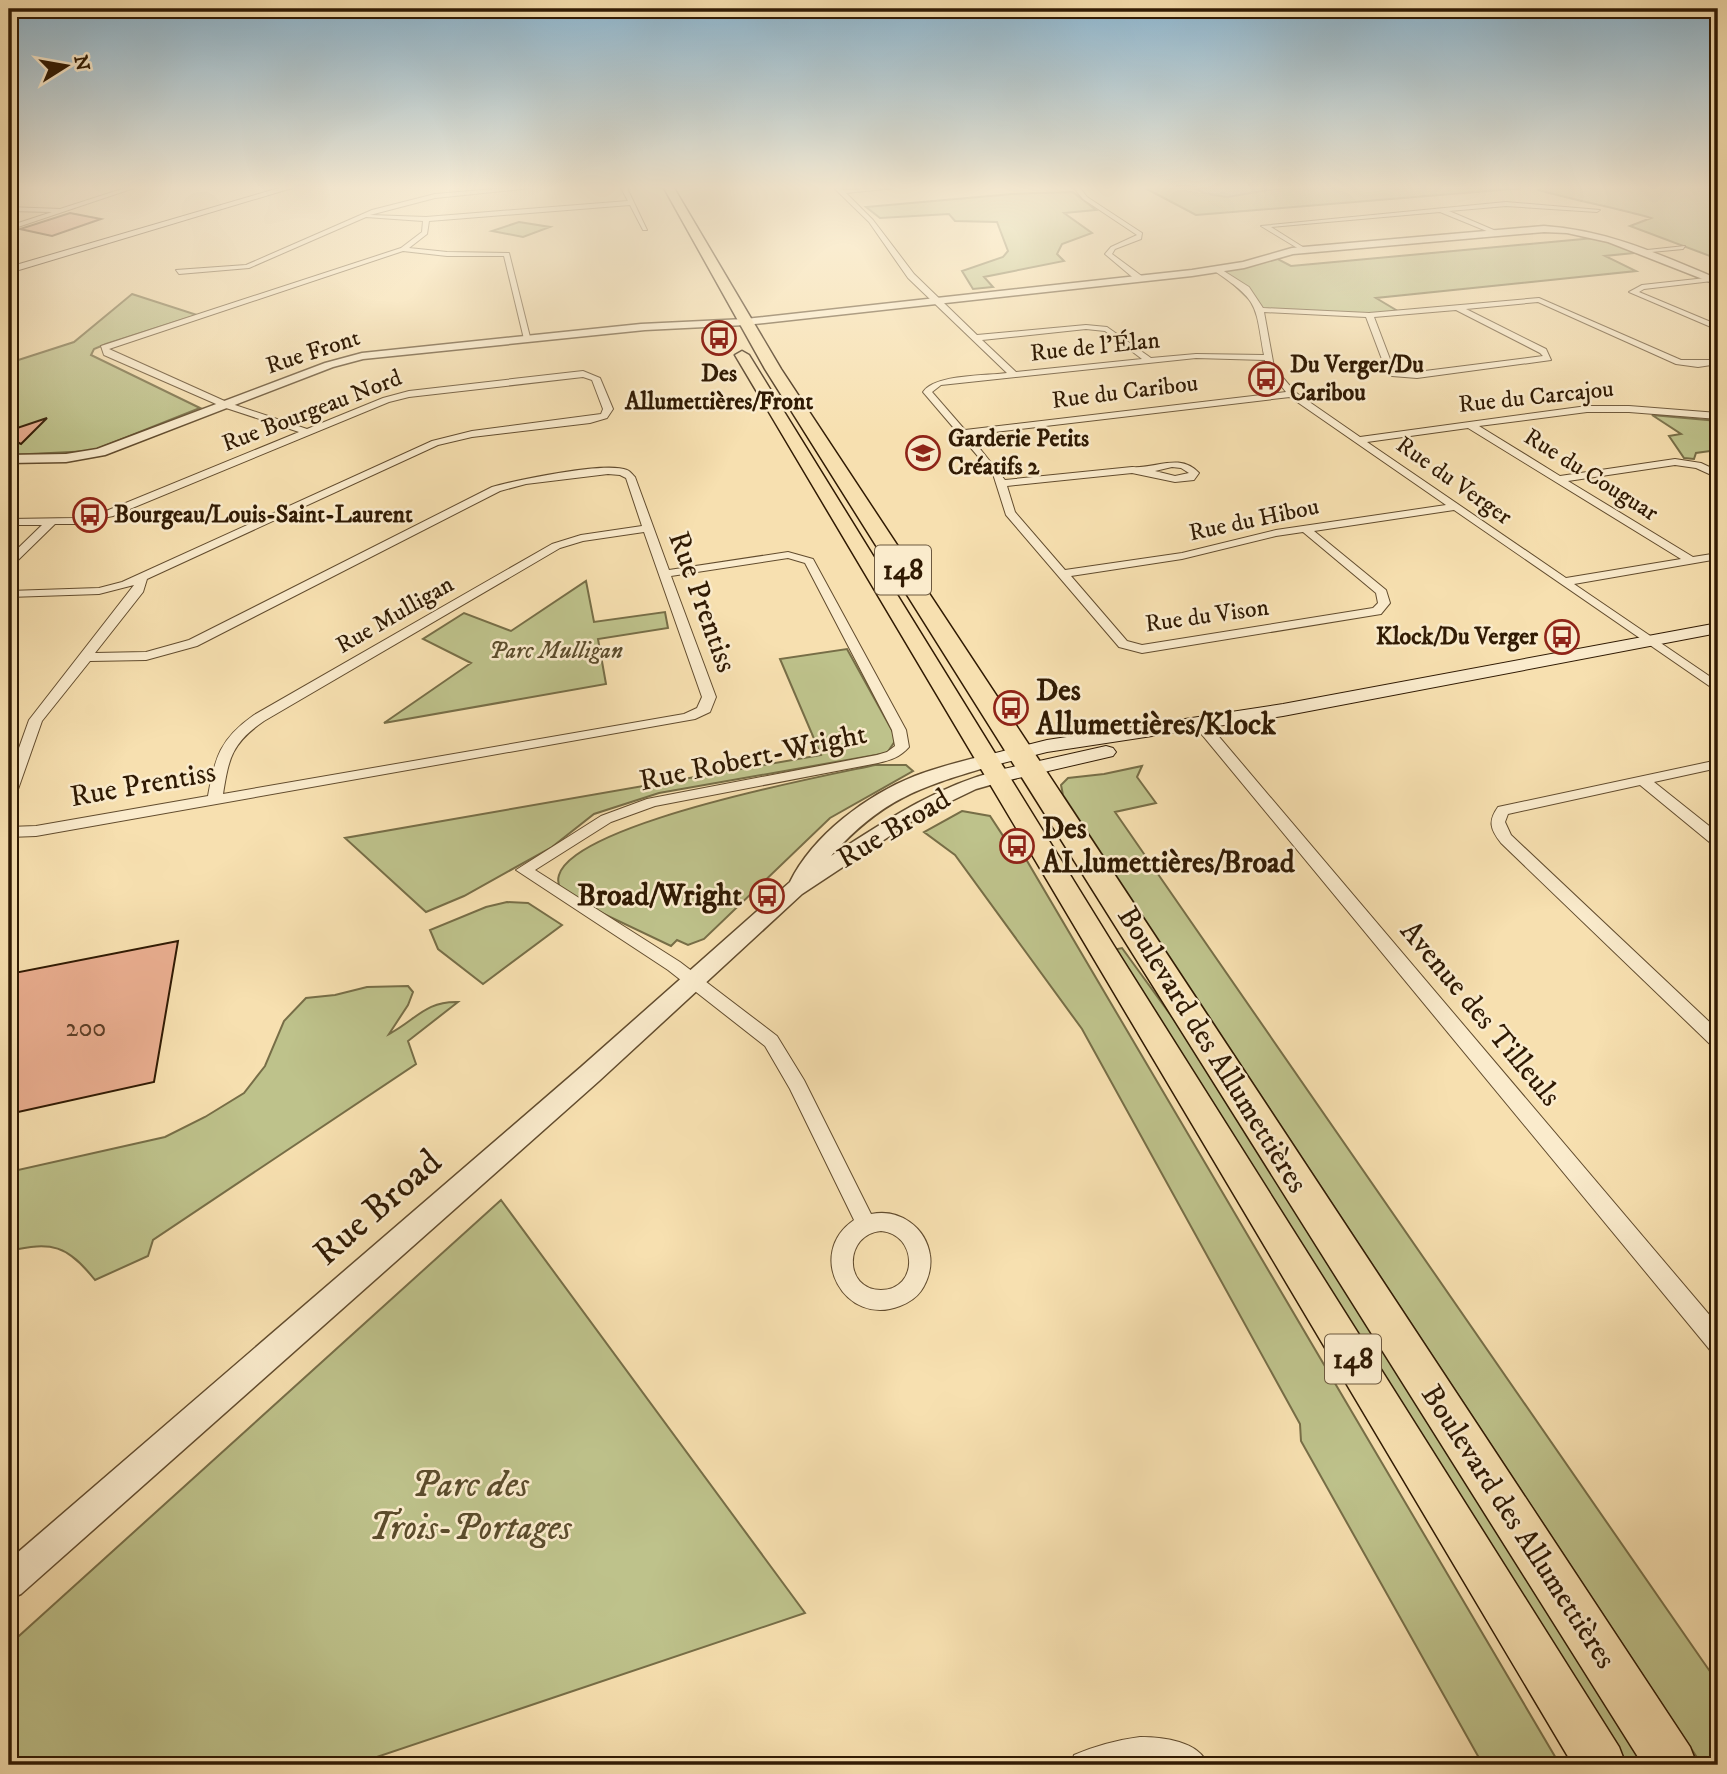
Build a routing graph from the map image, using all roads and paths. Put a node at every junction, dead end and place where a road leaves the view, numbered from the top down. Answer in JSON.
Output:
{"nodes":[{"id":1,"x":196,"y":271,"type":"edge"},
{"id":2,"x":340,"y":271,"type":"edge"},
{"id":3,"x":511,"y":271,"type":"edge"},
{"id":4,"x":713,"y":271,"type":"edge"},
{"id":5,"x":908,"y":271,"type":"edge"},
{"id":6,"x":1129,"y":271,"type":"edge"},
{"id":7,"x":1212,"y":271,"type":"edge"},
{"id":8,"x":1220,"y":271,"type":"edge"},
{"id":9,"x":1690,"y":271,"type":"edge"},
{"id":10,"x":179,"y":272,"type":"dead end"},
{"id":11,"x":1140,"y":279,"type":"junction"},
{"id":12,"x":1715,"y":281,"type":"edge"},
{"id":13,"x":934,"y":298,"type":"junction"},
{"id":14,"x":1457,"y":307,"type":"junction"},
{"id":15,"x":1261,"y":310,"type":"junction"},
{"id":16,"x":1369,"y":315,"type":"junction"},
{"id":17,"x":732,"y":325,"type":"junction"},
{"id":18,"x":1718,"y":328,"type":"edge"},
{"id":19,"x":976,"y":338,"type":"junction"},
{"id":20,"x":528,"y":339,"type":"junction"},
{"id":21,"x":1267,"y":358,"type":"junction"},
{"id":22,"x":1148,"y":360,"type":"junction"},
{"id":23,"x":1718,"y":362,"type":"edge"},
{"id":24,"x":1014,"y":375,"type":"junction"},
{"id":25,"x":929,"y":387,"type":"joint"},
{"id":26,"x":1292,"y":394,"type":"junction"},
{"id":27,"x":226,"y":405,"type":"junction"},
{"id":28,"x":1718,"y":416,"type":"edge"},
{"id":29,"x":1470,"y":425,"type":"junction"},
{"id":30,"x":307,"y":432,"type":"junction"},
{"id":31,"x":962,"y":433,"type":"junction"},
{"id":32,"x":1359,"y":440,"type":"junction"},
{"id":33,"x":9,"y":459,"type":"edge"},
{"id":34,"x":1148,"y":470,"type":"dead end"},
{"id":35,"x":1718,"y":475,"type":"edge"},
{"id":36,"x":1558,"y":479,"type":"junction"},
{"id":37,"x":1003,"y":483,"type":"junction"},
{"id":38,"x":1455,"y":507,"type":"junction"},
{"id":39,"x":9,"y":522,"type":"edge"},
{"id":40,"x":51,"y":522,"type":"junction"},
{"id":41,"x":647,"y":528,"type":"junction"},
{"id":42,"x":1305,"y":528,"type":"junction"},
{"id":43,"x":1718,"y":556,"type":"edge"},
{"id":44,"x":1690,"y":561,"type":"junction"},
{"id":45,"x":9,"y":563,"type":"edge"},
{"id":46,"x":1062,"y":573,"type":"junction"},
{"id":47,"x":665,"y":574,"type":"junction"},
{"id":48,"x":142,"y":578,"type":"junction"},
{"id":49,"x":1564,"y":582,"type":"junction"},
{"id":50,"x":9,"y":594,"type":"edge"},
{"id":51,"x":1718,"y":628,"type":"edge"},
{"id":52,"x":1649,"y":641,"type":"junction"},
{"id":53,"x":86,"y":657,"type":"junction"},
{"id":54,"x":1718,"y":688,"type":"edge"},
{"id":55,"x":1202,"y":727,"type":"junction"},
{"id":56,"x":1025,"y":760,"type":"junction"},
{"id":57,"x":1718,"y":764,"type":"edge"},
{"id":58,"x":992,"y":769,"type":"junction"},
{"id":59,"x":1642,"y":780,"type":"junction"},
{"id":60,"x":9,"y":795,"type":"edge"},
{"id":61,"x":215,"y":799,"type":"junction"},
{"id":62,"x":9,"y":832,"type":"edge"},
{"id":63,"x":1718,"y":841,"type":"edge"},
{"id":64,"x":694,"y":981,"type":"junction"},
{"id":65,"x":1718,"y":1041,"type":"edge"},
{"id":66,"x":866,"y":1224,"type":"dead end"},
{"id":67,"x":1718,"y":1342,"type":"edge"},
{"id":68,"x":9,"y":1582,"type":"edge"},
{"id":69,"x":1084,"y":1765,"type":"edge"},
{"id":70,"x":1194,"y":1765,"type":"edge"},
{"id":71,"x":1601,"y":1765,"type":"edge"},
{"id":72,"x":1672,"y":1765,"type":"edge"}],
"edges":[{"from":1,"to":10,"type":"street"},
{"from":2,"to":27,"type":"street"},
{"from":3,"to":20,"type":"street"},
{"from":4,"to":17,"type":"highway","name":"Boulevard des Allumettières","number":"148"},
{"from":5,"to":13,"type":"street"},
{"from":6,"to":11,"type":"street"},
{"from":7,"to":11,"type":"street","name":"Rue Front"},
{"from":8,"to":15,"type":"street"},
{"from":9,"to":12,"type":"street","name":"Rue Front"},
{"from":11,"to":13,"type":"street","name":"Rue Front"},
{"from":12,"to":18,"type":"street"},
{"from":13,"to":17,"type":"street","name":"Rue Front"},
{"from":13,"to":19,"type":"street"},
{"from":14,"to":16,"type":"street"},
{"from":14,"to":16,"type":"street"},
{"from":14,"to":23,"type":"street"},
{"from":15,"to":16,"type":"street"},
{"from":15,"to":21,"type":"street","name":"Rue du Verger"},
{"from":17,"to":20,"type":"street","name":"Rue Front"},
{"from":17,"to":56,"type":"highway","name":"Boulevard des Allumettières","number":"148"},
{"from":17,"to":58,"type":"highway","name":"Boulevard des Allumettières","number":"148"},
{"from":19,"to":22,"type":"street"},
{"from":19,"to":24,"type":"street"},
{"from":20,"to":27,"type":"street","name":"Rue Front"},
{"from":21,"to":22,"type":"street","name":"Rue de l'Élan"},
{"from":21,"to":26,"type":"street","name":"Rue du Verger"},
{"from":22,"to":24,"type":"street","name":"Rue de l'Élan"},
{"from":24,"to":25,"type":"street","name":"Rue de l'Élan"},
{"from":25,"to":31,"type":"street","name":"Rue du Vison"},
{"from":26,"to":31,"type":"street","name":"Rue du Caribou"},
{"from":26,"to":32,"type":"street","name":"Rue du Verger"},
{"from":27,"to":30,"type":"street"},
{"from":27,"to":33,"type":"street","name":"Rue Front"},
{"from":28,"to":29,"type":"street","name":"Rue du Carcajou"},
{"from":29,"to":32,"type":"street","name":"Rue du Carcajou"},
{"from":29,"to":36,"type":"street","name":"Rue du Couguar"},
{"from":30,"to":40,"type":"street","name":"Rue Bourgeau Nord"},
{"from":30,"to":48,"type":"street","name":"Rue Bourgeau Nord"},
{"from":31,"to":37,"type":"street","name":"Rue du Vison"},
{"from":32,"to":38,"type":"street","name":"Rue du Verger"},
{"from":34,"to":37,"type":"street"},
{"from":35,"to":36,"type":"street"},
{"from":36,"to":44,"type":"street","name":"Rue du Couguar"},
{"from":37,"to":46,"type":"street","name":"Rue du Vison"},
{"from":38,"to":42,"type":"street","name":"Rue du Hibou"},
{"from":38,"to":49,"type":"street","name":"Rue du Verger"},
{"from":39,"to":40,"type":"street","name":"Rue Bourgeau Nord"},
{"from":40,"to":45,"type":"street"},
{"from":41,"to":47,"type":"street","name":"Rue Prentiss"},
{"from":41,"to":53,"type":"street","name":"Rue Prentiss"},
{"from":41,"to":61,"type":"street","name":"Rue Mulligan"},
{"from":42,"to":46,"type":"street","name":"Rue du Hibou"},
{"from":42,"to":46,"type":"street","name":"Rue du Vison"},
{"from":43,"to":44,"type":"street"},
{"from":44,"to":49,"type":"street"},
{"from":47,"to":61,"type":"street","name":"Rue Prentiss"},
{"from":47,"to":64,"type":"street","name":"Rue Robert-Wright"},
{"from":48,"to":50,"type":"street","name":"Rue Bourgeau Nord"},
{"from":48,"to":53,"type":"street"},
{"from":49,"to":52,"type":"street","name":"Rue du Verger"},
{"from":51,"to":52,"type":"main road"},
{"from":52,"to":54,"type":"street","name":"Rue du Verger"},
{"from":52,"to":55,"type":"main road"},
{"from":53,"to":60,"type":"street"},
{"from":55,"to":56,"type":"main road"},
{"from":55,"to":67,"type":"street","name":"Avenue des Tilleuls"},
{"from":56,"to":58,"type":"main road"},
{"from":56,"to":72,"type":"highway","name":"Boulevard des Allumettières","number":"148"},
{"from":57,"to":59,"type":"street"},
{"from":58,"to":64,"type":"street","name":"Rue Broad"},
{"from":58,"to":71,"type":"highway","name":"Boulevard des Allumettières","number":"148"},
{"from":59,"to":63,"type":"street"},
{"from":59,"to":65,"type":"street"},
{"from":61,"to":62,"type":"street","name":"Rue Prentiss"},
{"from":64,"to":66,"type":"street"},
{"from":64,"to":68,"type":"street","name":"Rue Broad"},
{"from":69,"to":70,"type":"street"}]}
